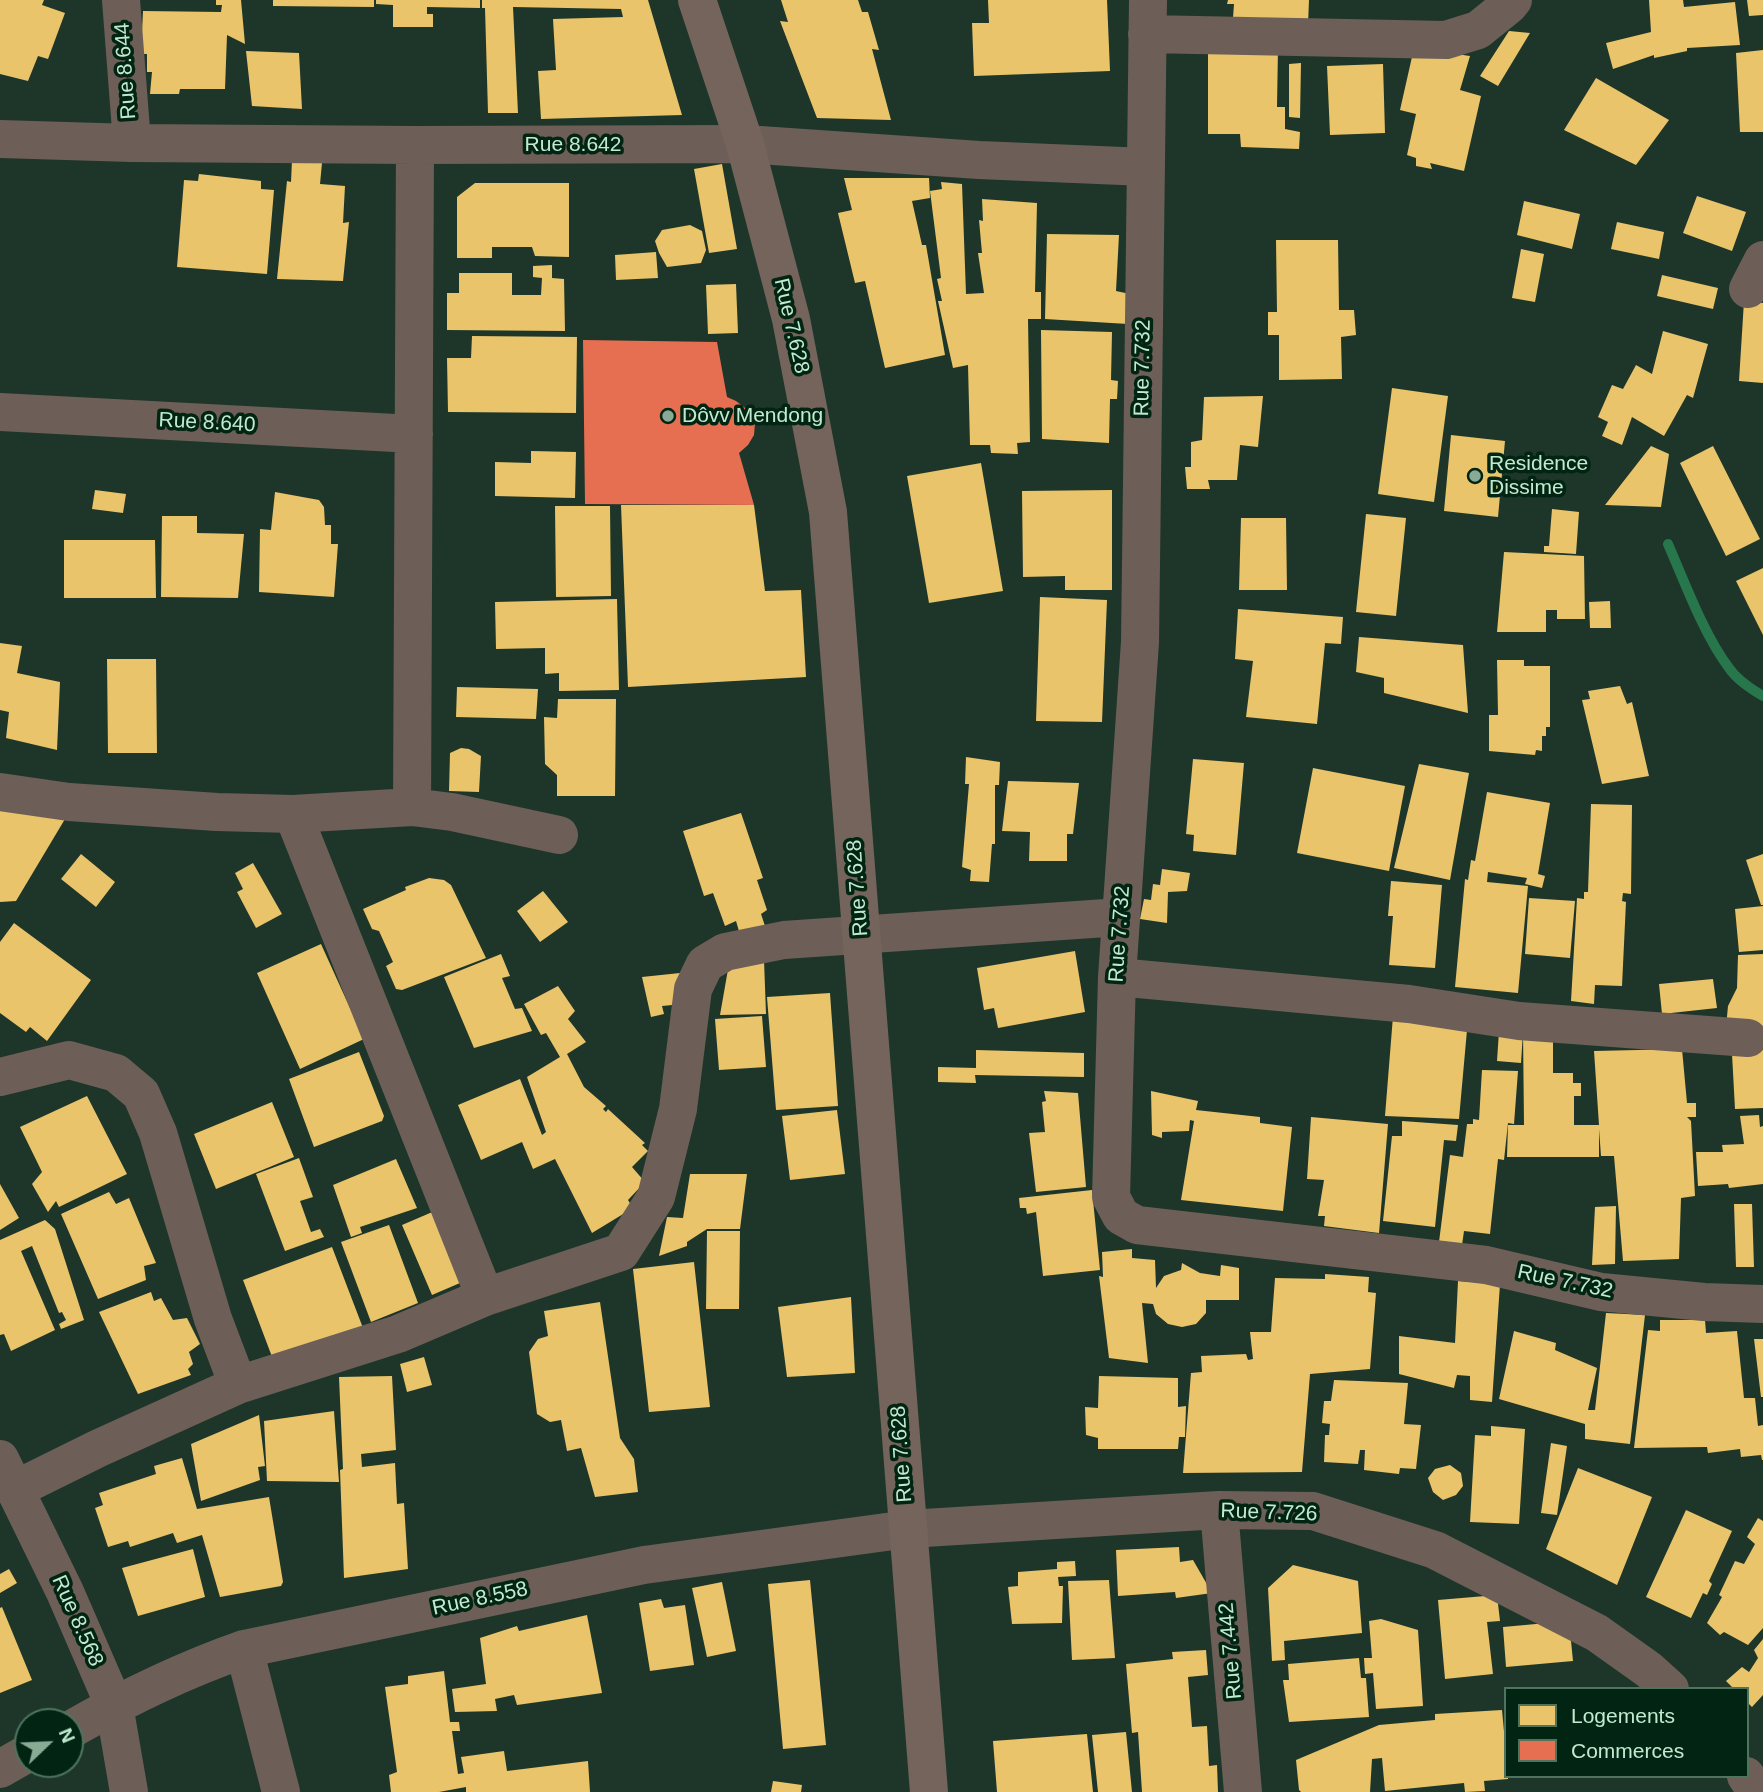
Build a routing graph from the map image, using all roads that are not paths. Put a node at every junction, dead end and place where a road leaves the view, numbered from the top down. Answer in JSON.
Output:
{"nodes":[{"id":1,"x":121,"y":0,"type":"edge"},
{"id":2,"x":697,"y":0,"type":"edge"},
{"id":3,"x":1513,"y":0,"type":"edge"},
{"id":4,"x":1148,"y":17,"type":"edge"},
{"id":5,"x":0,"y":139,"type":"edge"},
{"id":6,"x":132,"y":143,"type":"junction"},
{"id":7,"x":745,"y":144,"type":"junction"},
{"id":8,"x":415,"y":145,"type":"junction"},
{"id":9,"x":1146,"y":167,"type":"junction"},
{"id":10,"x":0,"y":412,"type":"edge"},
{"id":11,"x":414,"y":434,"type":"junction"},
{"id":12,"x":0,"y":792,"type":"edge"},
{"id":13,"x":412,"y":807,"type":"junction"},
{"id":14,"x":293,"y":814,"type":"junction"},
{"id":15,"x":559,"y":835,"type":"dead end"},
{"id":16,"x":1121,"y":917,"type":"junction"},
{"id":17,"x":861,"y":935,"type":"junction"},
{"id":18,"x":1117,"y":977,"type":"junction"},
{"id":19,"x":1748,"y":1038,"type":"dead end"},
{"id":20,"x":0,"y":1077,"type":"edge"},
{"id":21,"x":485,"y":1297,"type":"junction"},
{"id":22,"x":1763,"y":1304,"type":"edge"},
{"id":23,"x":238,"y":1385,"type":"junction"},
{"id":24,"x":7,"y":1474,"type":"edge"},
{"id":25,"x":1219,"y":1510,"type":"junction"},
{"id":26,"x":908,"y":1529,"type":"junction"},
{"id":27,"x":244,"y":1649,"type":"junction"},
{"id":28,"x":1668,"y":1687,"type":"edge"},
{"id":29,"x":114,"y":1705,"type":"junction"},
{"id":30,"x":84,"y":1722,"type":"edge"},
{"id":31,"x":130,"y":1792,"type":"edge"},
{"id":32,"x":281,"y":1792,"type":"edge"},
{"id":33,"x":929,"y":1792,"type":"edge"},
{"id":34,"x":1243,"y":1792,"type":"edge"}],
"edges":[{"from":1,"to":6,"type":"street","name":"Rue 8.644"},
{"from":2,"to":7,"type":"main road","name":"Rue 7.628"},
{"from":3,"to":4,"type":"street"},
{"from":4,"to":9,"type":"street","name":"Rue 7.732"},
{"from":5,"to":6,"type":"street","name":"Rue 8.642"},
{"from":6,"to":8,"type":"street","name":"Rue 8.642"},
{"from":7,"to":8,"type":"street","name":"Rue 8.642"},
{"from":7,"to":9,"type":"street","name":"Rue 8.642"},
{"from":7,"to":17,"type":"main road","name":"Rue 7.628"},
{"from":8,"to":11,"type":"street"},
{"from":9,"to":16,"type":"street","name":"Rue 7.732"},
{"from":10,"to":11,"type":"street","name":"Rue 8.640"},
{"from":11,"to":13,"type":"street"},
{"from":12,"to":14,"type":"street"},
{"from":13,"to":14,"type":"street"},
{"from":13,"to":15,"type":"street"},
{"from":14,"to":21,"type":"street"},
{"from":16,"to":17,"type":"street"},
{"from":16,"to":18,"type":"street","name":"Rue 7.732"},
{"from":17,"to":21,"type":"street"},
{"from":17,"to":26,"type":"main road","name":"Rue 7.628"},
{"from":18,"to":19,"type":"street"},
{"from":18,"to":22,"type":"street","name":"Rue 7.732"},
{"from":20,"to":23,"type":"street"},
{"from":21,"to":23,"type":"street"},
{"from":23,"to":24,"type":"street"},
{"from":24,"to":29,"type":"street","name":"Rue 8.568"},
{"from":25,"to":26,"type":"street","name":"Rue 7.726"},
{"from":25,"to":28,"type":"street","name":"Rue 7.726"},
{"from":25,"to":34,"type":"street","name":"Rue 7.442"},
{"from":26,"to":27,"type":"street","name":"Rue 8.558"},
{"from":26,"to":33,"type":"main road","name":"Rue 7.628"},
{"from":27,"to":29,"type":"street","name":"Rue 8.558"},
{"from":27,"to":32,"type":"street"},
{"from":29,"to":30,"type":"street","name":"Rue 8.558"},
{"from":29,"to":31,"type":"street","name":"Rue 8.568"}]}
